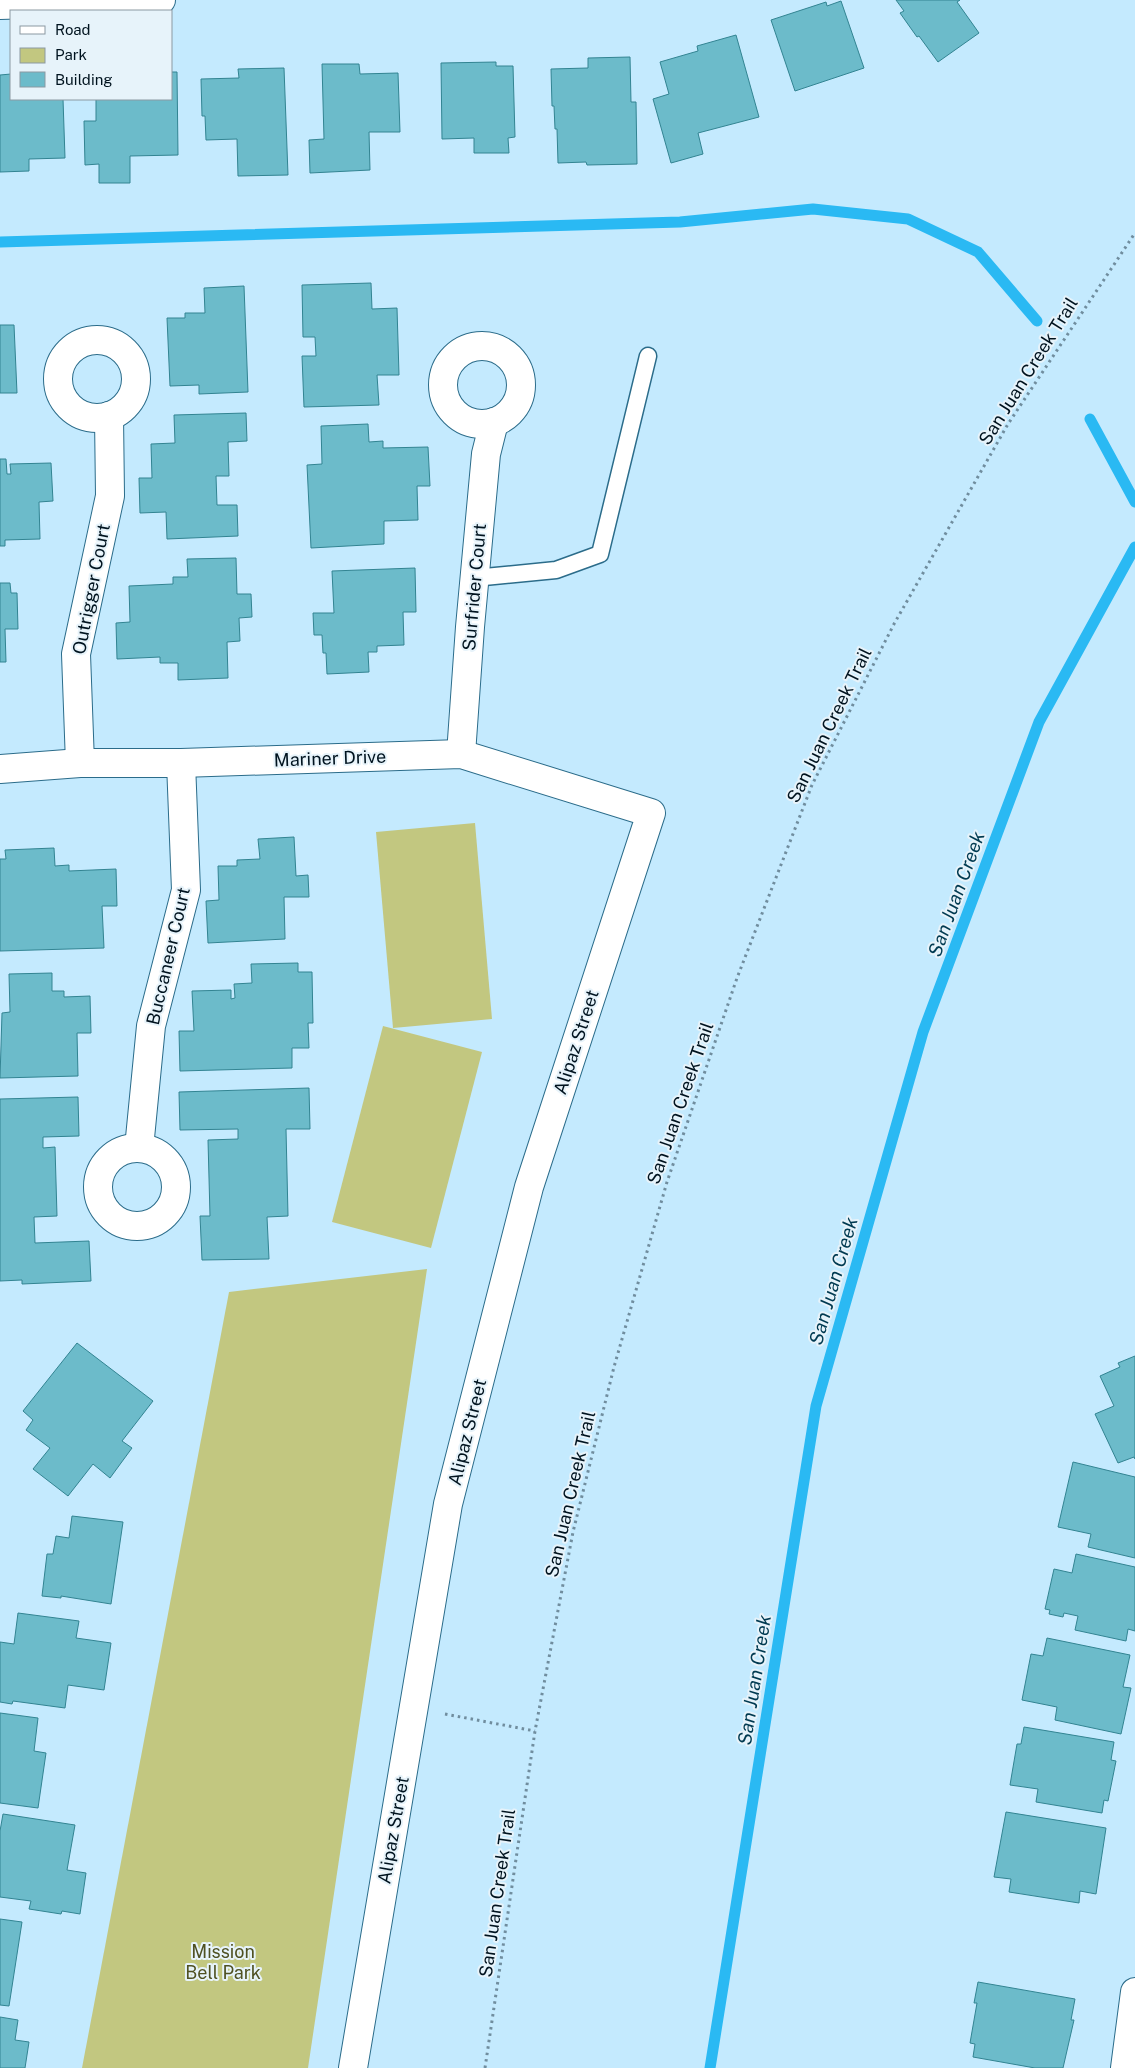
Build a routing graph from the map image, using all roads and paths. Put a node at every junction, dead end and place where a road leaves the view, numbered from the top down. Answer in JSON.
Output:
{"nodes":[{"id":1,"x":161,"y":0,"type":"edge"},
{"id":2,"x":96,"y":1,"type":"edge"},
{"id":3,"x":0,"y":5,"type":"edge"},
{"id":4,"x":1135,"y":233,"type":"edge"},
{"id":5,"x":648,"y":356,"type":"dead end"},
{"id":6,"x":109,"y":416,"type":"dead end"},
{"id":7,"x":494,"y":422,"type":"dead end"},
{"id":8,"x":474,"y":578,"type":"junction"},
{"id":9,"x":461,"y":754,"type":"junction"},
{"id":10,"x":80,"y":763,"type":"junction"},
{"id":11,"x":181,"y":764,"type":"junction"},
{"id":12,"x":0,"y":769,"type":"edge"},
{"id":13,"x":652,"y":813,"type":"joint"},
{"id":14,"x":139,"y":1148,"type":"dead end"},
{"id":15,"x":414,"y":1708,"type":"junction"},
{"id":16,"x":535,"y":1732,"type":"junction"},
{"id":17,"x":1135,"y":1992,"type":"edge"},
{"id":18,"x":353,"y":2068,"type":"edge"},
{"id":19,"x":485,"y":2068,"type":"edge"},
{"id":20,"x":1125,"y":2068,"type":"edge"}],
"edges":[{"from":1,"to":2,"type":"street"},
{"from":2,"to":3,"type":"street"},
{"from":4,"to":16,"type":"path","name":"San Juan Creek Trail"},
{"from":5,"to":8,"type":"lane"},
{"from":6,"to":10,"type":"street","name":"Outrigger Court"},
{"from":7,"to":8,"type":"street","name":"Surfrider Court"},
{"from":8,"to":9,"type":"street","name":"Surfrider Court"},
{"from":9,"to":11,"type":"street","name":"Mariner Drive"},
{"from":9,"to":13,"type":"street","name":"Mariner Drive"},
{"from":10,"to":11,"type":"street","name":"Mariner Drive"},
{"from":10,"to":12,"type":"street","name":"Mariner Drive"},
{"from":11,"to":14,"type":"street","name":"Buccaneer Court"},
{"from":13,"to":15,"type":"street","name":"Alipaz Street"},
{"from":15,"to":16,"type":"path"},
{"from":15,"to":18,"type":"street","name":"Alipaz Street"},
{"from":16,"to":19,"type":"path","name":"San Juan Creek Trail"},
{"from":17,"to":20,"type":"street"}]}
